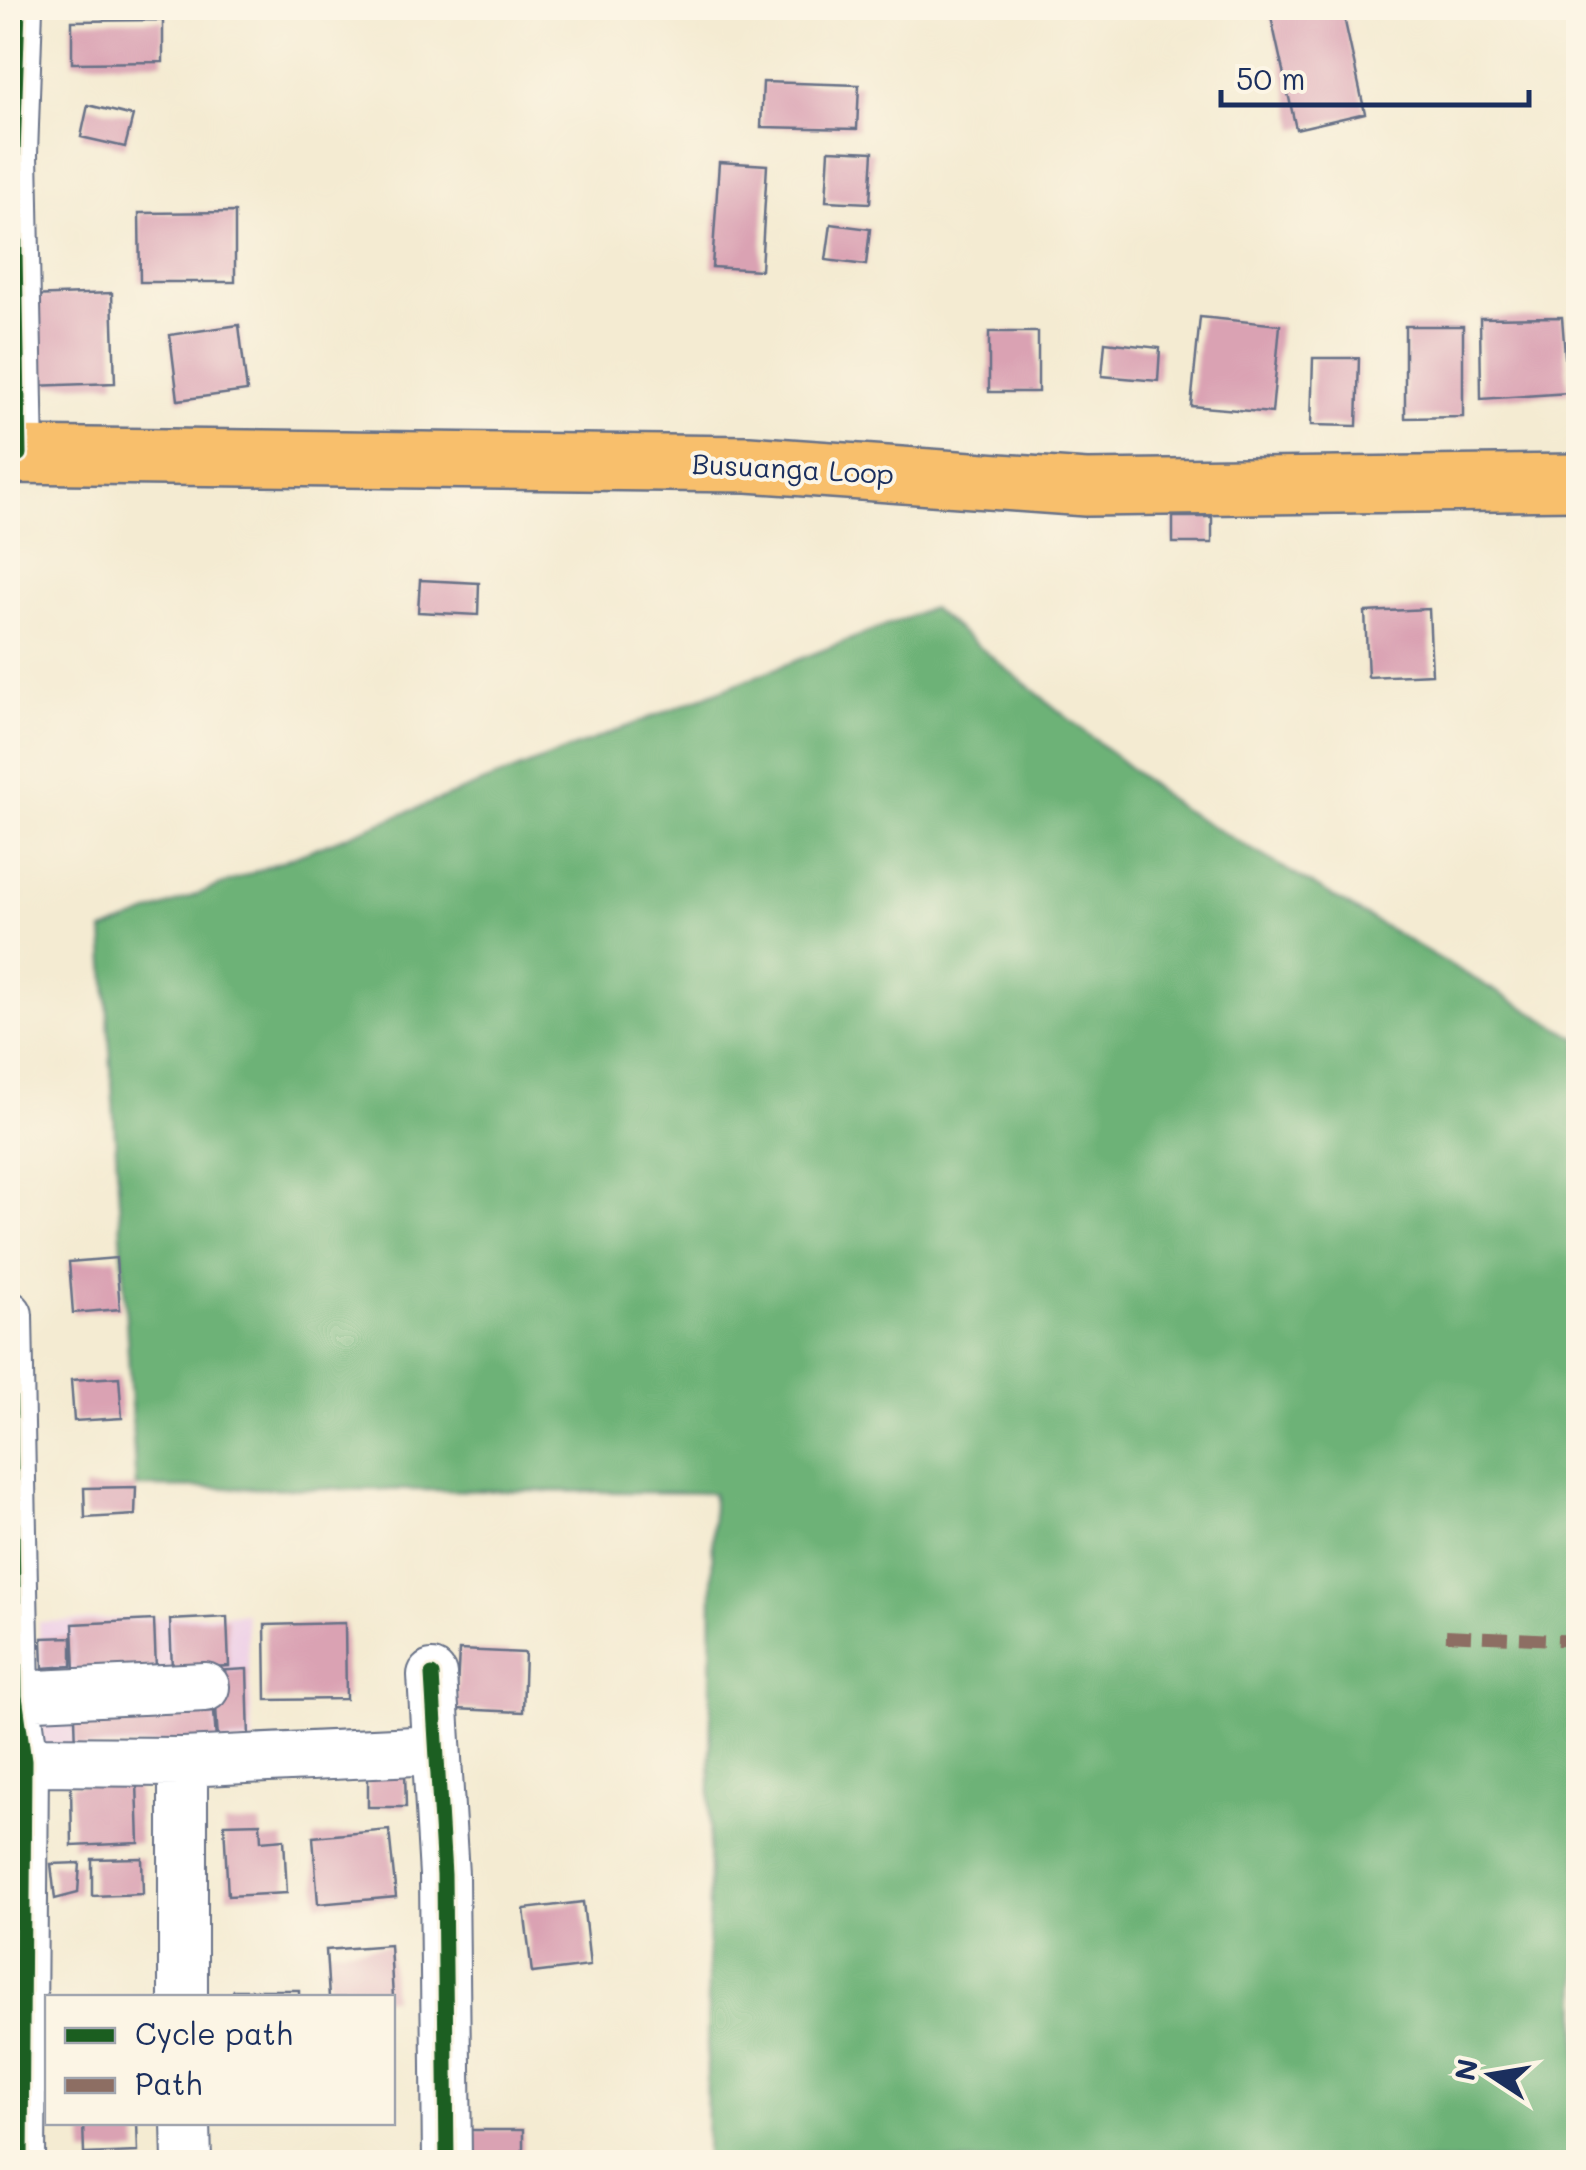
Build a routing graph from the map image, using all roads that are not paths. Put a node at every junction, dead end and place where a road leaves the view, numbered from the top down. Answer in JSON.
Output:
{"nodes":[{"id":1,"x":18,"y":8,"type":"edge"},
{"id":2,"x":13,"y":454,"type":"edge"},
{"id":3,"x":1578,"y":482,"type":"edge"},
{"id":4,"x":8,"y":1316,"type":"edge"},
{"id":5,"x":11,"y":1523,"type":"edge"},
{"id":6,"x":432,"y":1675,"type":"dead end"},
{"id":7,"x":205,"y":1687,"type":"dead end"},
{"id":8,"x":14,"y":1696,"type":"junction"},
{"id":9,"x":436,"y":1750,"type":"junction"},
{"id":10,"x":24,"y":1761,"type":"junction"},
{"id":11,"x":183,"y":1762,"type":"junction"},
{"id":12,"x":183,"y":1995,"type":"edge"},
{"id":13,"x":186,"y":2125,"type":"edge"},
{"id":14,"x":21,"y":2162,"type":"edge"},
{"id":15,"x":187,"y":2162,"type":"edge"},
{"id":16,"x":447,"y":2162,"type":"edge"}],
"edges":[{"from":1,"to":2,"type":"street"},
{"from":2,"to":3,"type":"main road","name":"Busuanga Loop"},
{"from":4,"to":5,"type":"street"},
{"from":5,"to":8,"type":"street"},
{"from":6,"to":9,"type":"street"},
{"from":7,"to":8,"type":"street"},
{"from":8,"to":10,"type":"street"},
{"from":9,"to":11,"type":"street"},
{"from":9,"to":16,"type":"street"},
{"from":10,"to":11,"type":"street"},
{"from":10,"to":14,"type":"street"},
{"from":11,"to":12,"type":"street"},
{"from":13,"to":15,"type":"street"}]}
